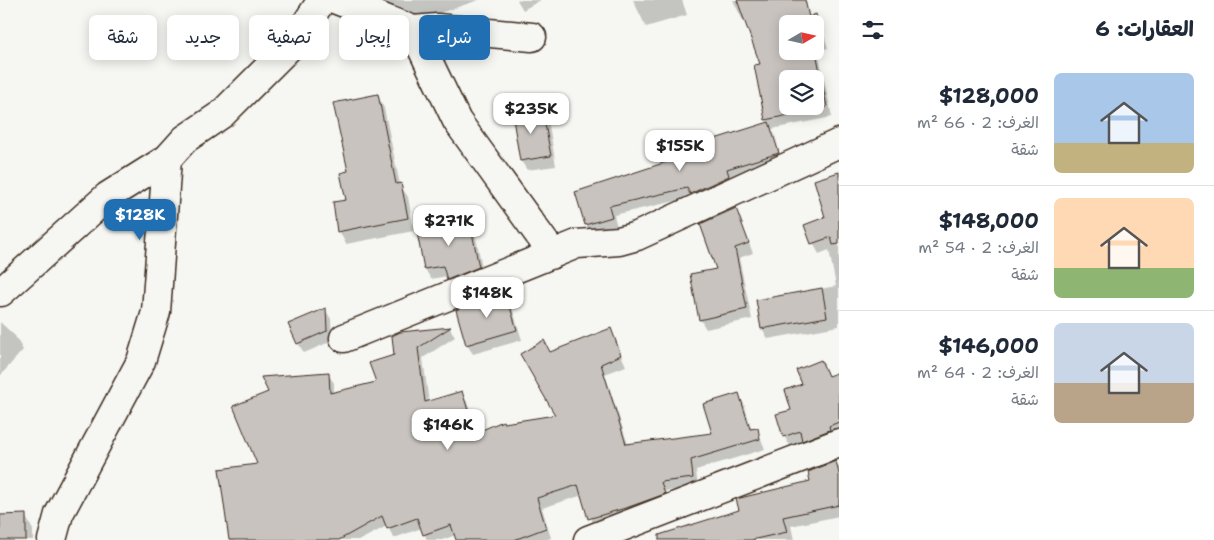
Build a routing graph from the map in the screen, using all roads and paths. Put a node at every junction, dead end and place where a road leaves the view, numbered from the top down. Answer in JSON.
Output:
{"nodes":[{"id":1,"x":322,"y":0,"type":"edge"},
{"id":2,"x":337,"y":0,"type":"edge"},
{"id":3,"x":414,"y":30,"type":"junction"},
{"id":4,"x":532,"y":37,"type":"dead end"},
{"id":5,"x":839,"y":143,"type":"edge"},
{"id":6,"x":167,"y":159,"type":"junction"},
{"id":7,"x":553,"y":254,"type":"junction"},
{"id":8,"x":1,"y":292,"type":"edge"},
{"id":9,"x":344,"y":338,"type":"dead end"},
{"id":10,"x":839,"y":443,"type":"edge"},
{"id":11,"x":52,"y":540,"type":"edge"},
{"id":12,"x":588,"y":540,"type":"edge"}],
"edges":[{"from":1,"to":6,"type":"street"},
{"from":2,"to":3,"type":"street"},
{"from":3,"to":4,"type":"street"},
{"from":3,"to":7,"type":"street"},
{"from":5,"to":7,"type":"street"},
{"from":6,"to":8,"type":"street"},
{"from":6,"to":11,"type":"street"},
{"from":7,"to":9,"type":"street"},
{"from":10,"to":12,"type":"street"}]}
